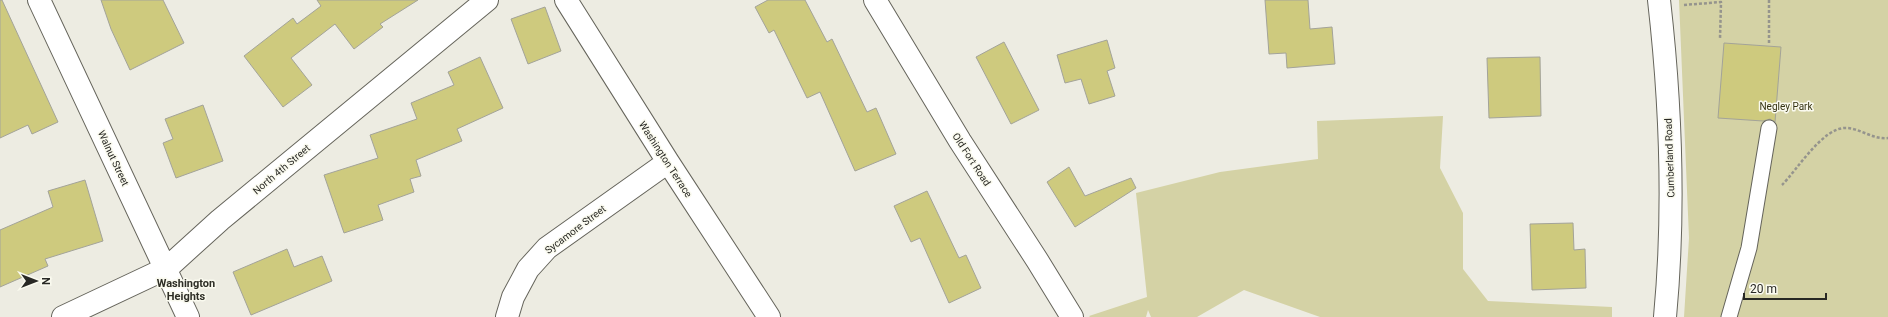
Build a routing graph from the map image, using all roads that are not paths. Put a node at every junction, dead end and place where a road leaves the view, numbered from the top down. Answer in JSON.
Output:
{"nodes":[{"id":1,"x":40,"y":0,"type":"edge"},
{"id":2,"x":486,"y":0,"type":"edge"},
{"id":3,"x":566,"y":0,"type":"edge"},
{"id":4,"x":875,"y":0,"type":"edge"},
{"id":5,"x":1668,"y":3,"type":"edge"},
{"id":6,"x":1769,"y":128,"type":"dead end"},
{"id":7,"x":668,"y":162,"type":"junction"},
{"id":8,"x":167,"y":268,"type":"junction"},
{"id":9,"x":62,"y":317,"type":"edge"},
{"id":10,"x":188,"y":317,"type":"edge"},
{"id":11,"x":507,"y":317,"type":"edge"},
{"id":12,"x":769,"y":317,"type":"edge"},
{"id":13,"x":1072,"y":317,"type":"edge"},
{"id":14,"x":1665,"y":317,"type":"edge"},
{"id":15,"x":1729,"y":317,"type":"edge"}],
"edges":[{"from":1,"to":8,"type":"street","name":"Walnut Street"},
{"from":2,"to":8,"type":"street","name":"North 4th Street"},
{"from":3,"to":7,"type":"street","name":"Washington Terrace"},
{"from":4,"to":13,"type":"street","name":"Old Fort Road"},
{"from":5,"to":14,"type":"street","name":"Cumberland Road"},
{"from":6,"to":15,"type":"lane"},
{"from":7,"to":11,"type":"street","name":"Sycamore Street"},
{"from":7,"to":12,"type":"street","name":"Washington Terrace"},
{"from":8,"to":9,"type":"street","name":"North 4th Street"},
{"from":8,"to":10,"type":"street","name":"Walnut Street"}]}
